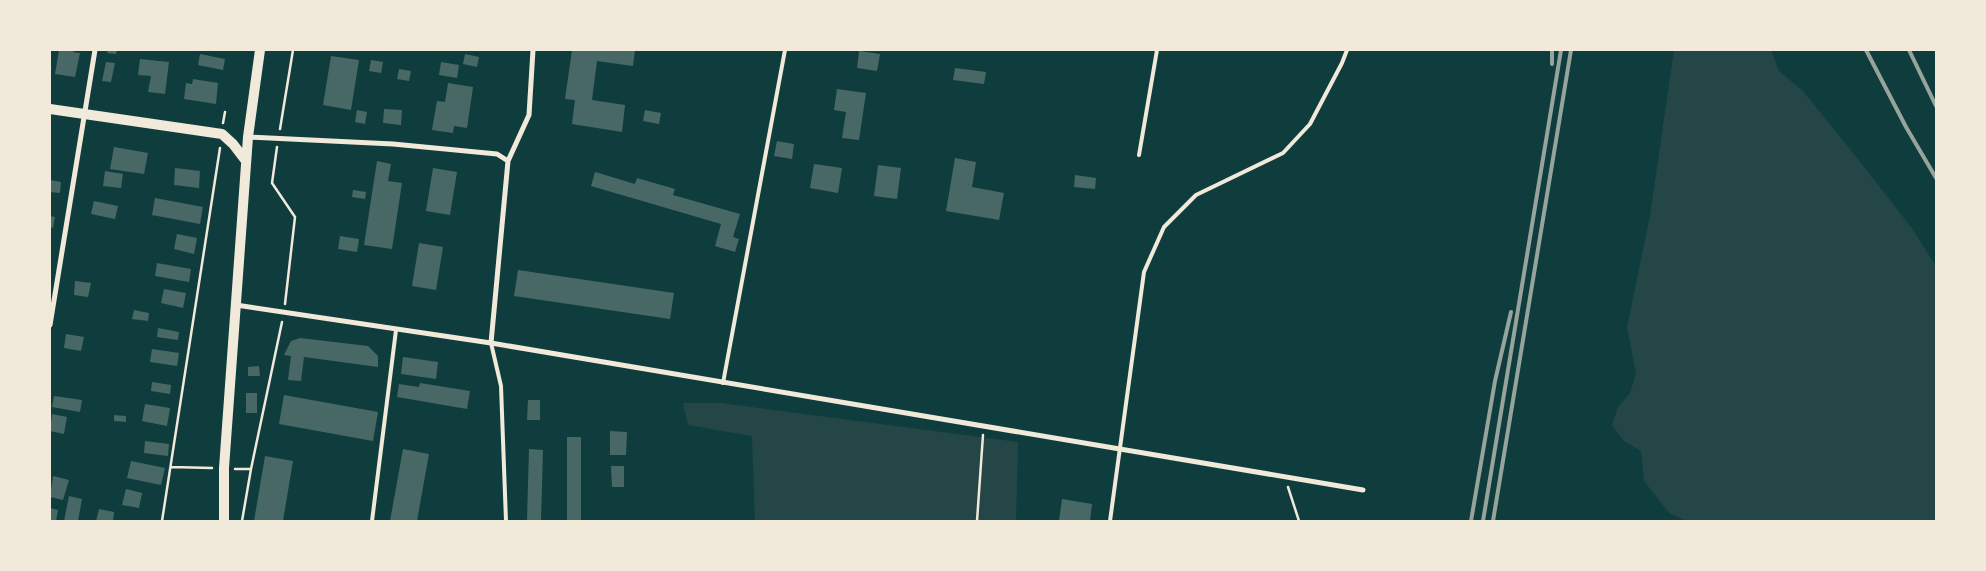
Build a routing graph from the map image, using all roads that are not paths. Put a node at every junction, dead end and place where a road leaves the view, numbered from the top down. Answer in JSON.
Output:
{"nodes":[{"id":1,"x":95,"y":50,"type":"edge"},
{"id":2,"x":260,"y":50,"type":"edge"},
{"id":3,"x":533,"y":50,"type":"edge"},
{"id":4,"x":785,"y":50,"type":"edge"},
{"id":5,"x":1157,"y":50,"type":"edge"},
{"id":6,"x":1346,"y":50,"type":"edge"},
{"id":7,"x":50,"y":109,"type":"edge"},
{"id":8,"x":85,"y":114,"type":"junction"},
{"id":9,"x":248,"y":137,"type":"junction"},
{"id":10,"x":1139,"y":155,"type":"dead end"},
{"id":11,"x":246,"y":161,"type":"junction"},
{"id":12,"x":508,"y":162,"type":"junction"},
{"id":13,"x":236,"y":305,"type":"junction"},
{"id":14,"x":50,"y":325,"type":"edge"},
{"id":15,"x":396,"y":330,"type":"junction"},
{"id":16,"x":490,"y":343,"type":"junction"},
{"id":17,"x":723,"y":383,"type":"junction"},
{"id":18,"x":1120,"y":450,"type":"junction"},
{"id":19,"x":1362,"y":490,"type":"dead end"},
{"id":20,"x":224,"y":521,"type":"edge"},
{"id":21,"x":372,"y":521,"type":"edge"},
{"id":22,"x":506,"y":521,"type":"edge"},
{"id":23,"x":1110,"y":521,"type":"edge"}],
"edges":[{"from":1,"to":8,"type":"street"},
{"from":2,"to":9,"type":"main road"},
{"from":3,"to":12,"type":"street"},
{"from":4,"to":17,"type":"lane"},
{"from":5,"to":10,"type":"lane"},
{"from":6,"to":18,"type":"lane"},
{"from":7,"to":8,"type":"main road"},
{"from":8,"to":11,"type":"main road"},
{"from":8,"to":14,"type":"street"},
{"from":9,"to":11,"type":"main road"},
{"from":9,"to":12,"type":"street"},
{"from":11,"to":13,"type":"main road"},
{"from":12,"to":16,"type":"street"},
{"from":13,"to":15,"type":"street"},
{"from":13,"to":20,"type":"main road"},
{"from":15,"to":16,"type":"street"},
{"from":15,"to":21,"type":"lane"},
{"from":16,"to":17,"type":"street"},
{"from":16,"to":22,"type":"lane"},
{"from":17,"to":18,"type":"street"},
{"from":18,"to":19,"type":"street"},
{"from":18,"to":23,"type":"lane"}]}
